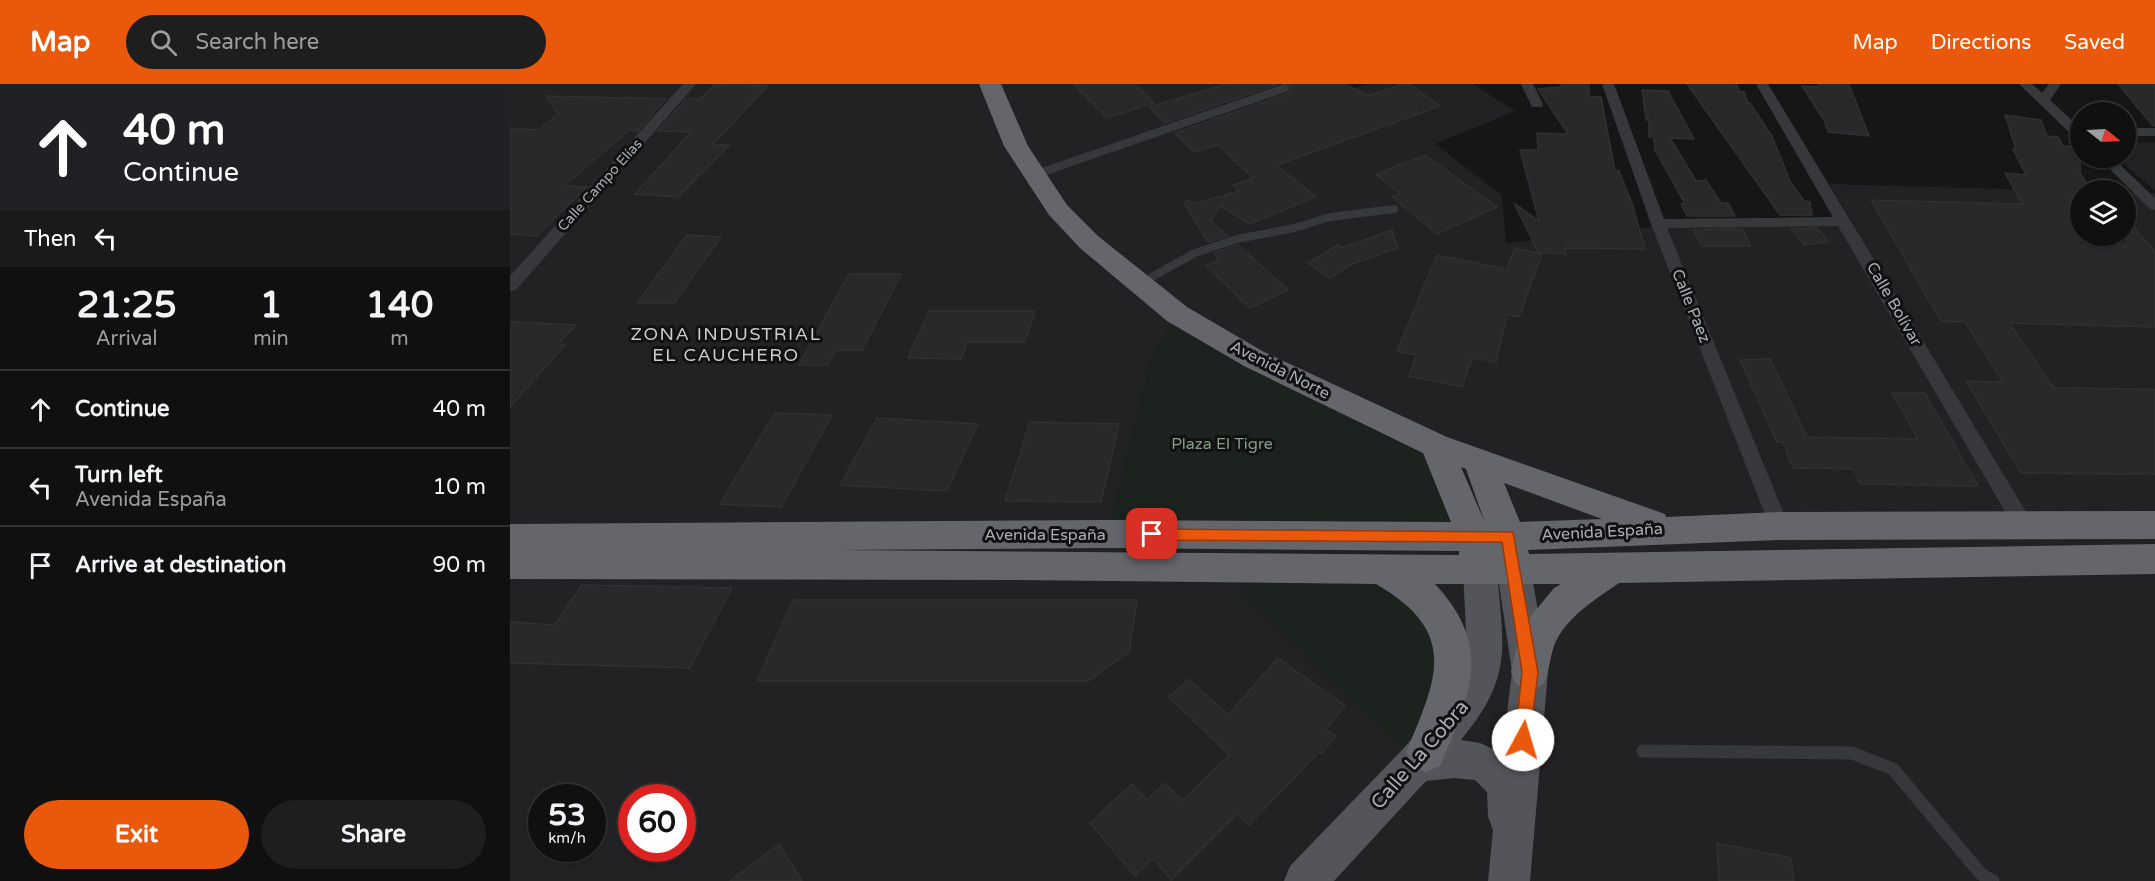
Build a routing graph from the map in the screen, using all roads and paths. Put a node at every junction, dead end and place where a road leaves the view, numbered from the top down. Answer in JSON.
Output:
{"nodes":[{"id":1,"x":690,"y":84,"type":"edge"},
{"id":2,"x":990,"y":84,"type":"edge"},
{"id":3,"x":1527,"y":84,"type":"edge"},
{"id":4,"x":1608,"y":84,"type":"edge"},
{"id":5,"x":1762,"y":84,"type":"edge"},
{"id":6,"x":2025,"y":84,"type":"edge"},
{"id":7,"x":2055,"y":84,"type":"edge"},
{"id":8,"x":1285,"y":88,"type":"dead end"},
{"id":9,"x":2044,"y":100,"type":"junction"},
{"id":10,"x":1537,"y":104,"type":"dead end"},
{"id":11,"x":2070,"y":124,"type":"edge"},
{"id":12,"x":2136,"y":132,"type":"edge"},
{"id":13,"x":2155,"y":132,"type":"edge"},
{"id":14,"x":2116,"y":168,"type":"edge"},
{"id":15,"x":1034,"y":176,"type":"junction"},
{"id":16,"x":2155,"y":206,"type":"edge"},
{"id":17,"x":1394,"y":209,"type":"dead end"},
{"id":18,"x":1845,"y":221,"type":"junction"},
{"id":19,"x":1658,"y":224,"type":"junction"},
{"id":20,"x":1138,"y":284,"type":"junction"},
{"id":21,"x":510,"y":286,"type":"edge"},
{"id":22,"x":1437,"y":445,"type":"junction"},
{"id":23,"x":1479,"y":461,"type":"junction"},
{"id":24,"x":2024,"y":525,"type":"junction"},
{"id":25,"x":2155,"y":525,"type":"edge"},
{"id":26,"x":1779,"y":526,"type":"junction"},
{"id":27,"x":1668,"y":529,"type":"junction"},
{"id":28,"x":510,"y":538,"type":"edge"},
{"id":29,"x":1494,"y":553,"type":"junction"},
{"id":30,"x":2155,"y":559,"type":"edge"},
{"id":31,"x":510,"y":564,"type":"edge"},
{"id":32,"x":1761,"y":565,"type":"junction"},
{"id":33,"x":1614,"y":567,"type":"junction"},
{"id":34,"x":1381,"y":568,"type":"junction"},
{"id":35,"x":1530,"y":672,"type":"junction"},
{"id":36,"x":1643,"y":751,"type":"dead end"},
{"id":37,"x":1421,"y":758,"type":"junction"},
{"id":38,"x":1511,"y":867,"type":"edge"},
{"id":39,"x":1305,"y":881,"type":"edge"},
{"id":40,"x":1993,"y":881,"type":"edge"}],
"edges":[{"from":1,"to":21,"type":"street","name":"Calle Campo Elías"},
{"from":2,"to":15,"type":"highway","name":"Avenida Norte"},
{"from":3,"to":10,"type":"street"},
{"from":4,"to":19,"type":"street","name":"Calle Paez"},
{"from":5,"to":18,"type":"street","name":"Calle Bolívar"},
{"from":6,"to":9,"type":"street"},
{"from":7,"to":9,"type":"street"},
{"from":8,"to":15,"type":"lane"},
{"from":9,"to":11,"type":"street"},
{"from":12,"to":13,"type":"street"},
{"from":14,"to":16,"type":"street"},
{"from":15,"to":20,"type":"highway","name":"Avenida Norte"},
{"from":17,"to":20,"type":"lane"},
{"from":18,"to":19,"type":"street"},
{"from":18,"to":24,"type":"street","name":"Calle Bolívar"},
{"from":19,"to":26,"type":"street","name":"Calle Paez"},
{"from":20,"to":22,"type":"highway","name":"Avenida Norte"},
{"from":22,"to":23,"type":"highway","name":"Avenida Norte"},
{"from":22,"to":29,"type":"highway"},
{"from":23,"to":27,"type":"highway","name":"Avenida Norte"},
{"from":23,"to":29,"type":"highway"},
{"from":24,"to":25,"type":"highway","name":"Avenida España"},
{"from":24,"to":26,"type":"highway","name":"Avenida España"},
{"from":26,"to":27,"type":"highway","name":"Avenida España"},
{"from":27,"to":29,"type":"highway","name":"Avenida España"},
{"from":27,"to":32,"type":"highway","name":"Avenida Norte"},
{"from":28,"to":29,"type":"highway","name":"Avenida España"},
{"from":29,"to":33,"type":"highway","name":"Avenida España"},
{"from":29,"to":34,"type":"highway","name":"Avenida España"},
{"from":29,"to":35,"type":"main road"},
{"from":29,"to":37,"type":"main road","name":"Calle La Cobra"},
{"from":30,"to":32,"type":"highway","name":"Avenida España"},
{"from":31,"to":34,"type":"highway","name":"Avenida España"},
{"from":32,"to":33,"type":"highway","name":"Avenida España"},
{"from":33,"to":35,"type":"highway"},
{"from":34,"to":37,"type":"highway"},
{"from":35,"to":38,"type":"main road"},
{"from":36,"to":40,"type":"lane"},
{"from":37,"to":38,"type":"main road"},
{"from":37,"to":39,"type":"main road","name":"Calle La Cobra"}]}
